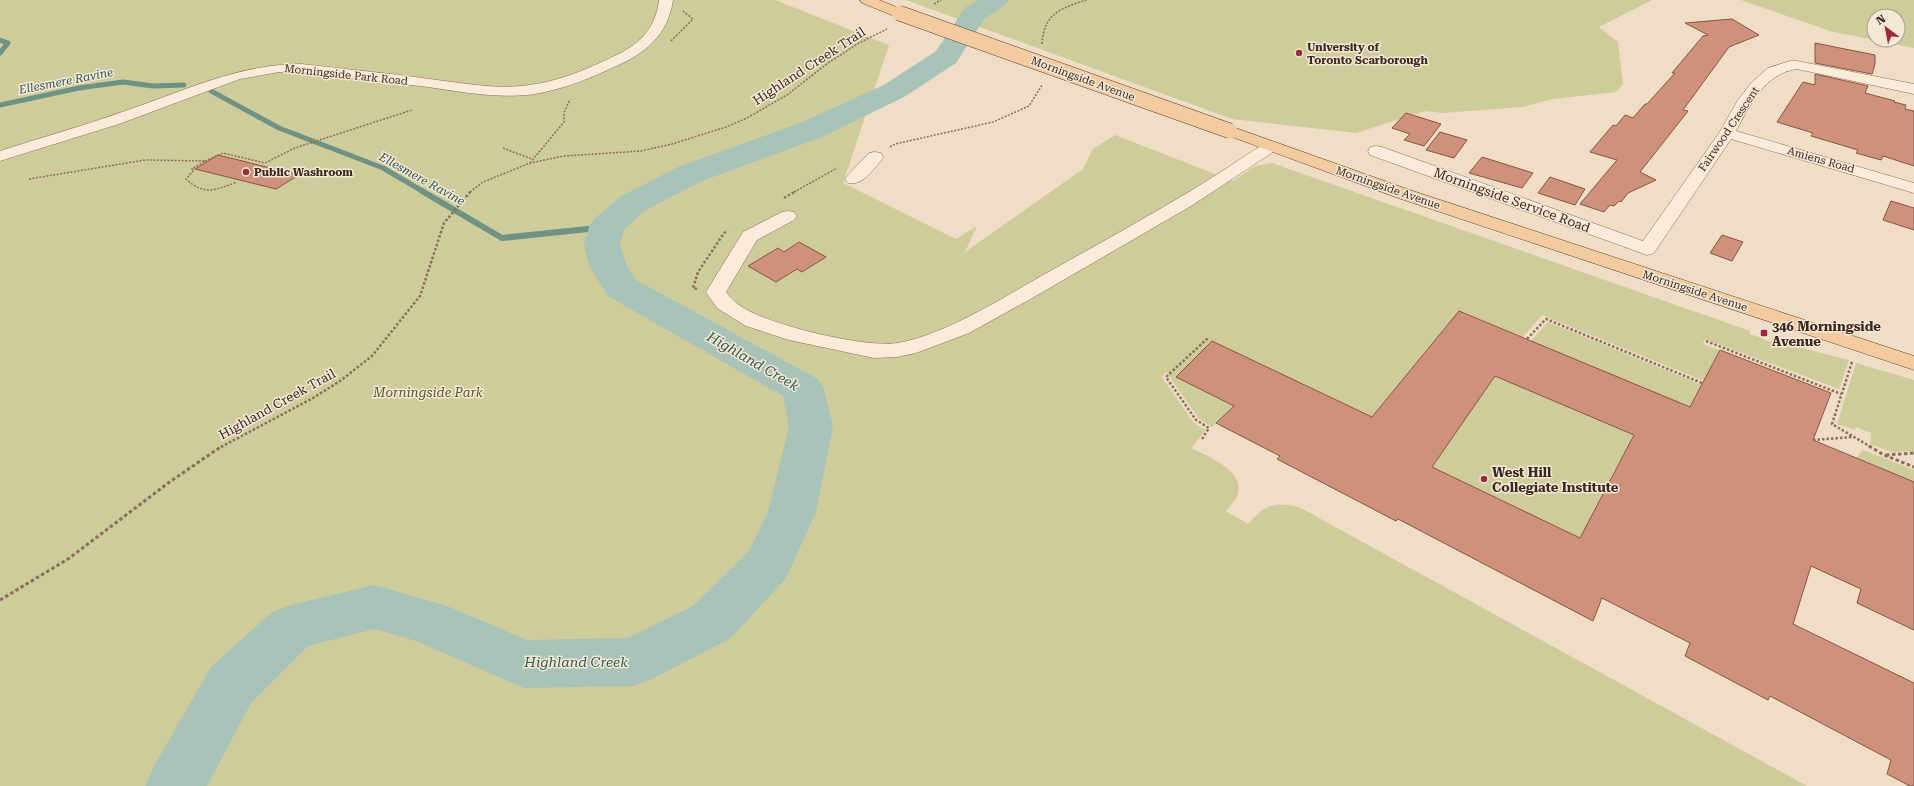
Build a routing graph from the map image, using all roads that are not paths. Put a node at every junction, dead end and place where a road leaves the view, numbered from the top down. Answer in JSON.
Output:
{"nodes":[{"id":1,"x":666,"y":0,"type":"edge"},
{"id":2,"x":867,"y":0,"type":"edge"},
{"id":3,"x":1914,"y":89,"type":"edge"},
{"id":4,"x":1727,"y":133,"type":"junction"},
{"id":5,"x":1270,"y":147,"type":"junction"},
{"id":6,"x":1376,"y":151,"type":"dead end"},
{"id":7,"x":0,"y":156,"type":"edge"},
{"id":8,"x":875,"y":157,"type":"road end"},
{"id":9,"x":854,"y":179,"type":"dead end"},
{"id":10,"x":1914,"y":188,"type":"edge"},
{"id":11,"x":788,"y":216,"type":"dead end"},
{"id":12,"x":1648,"y":249,"type":"joint"},
{"id":13,"x":1914,"y":363,"type":"edge"}],
"edges":[{"from":1,"to":7,"type":"street","name":"Morningside Park Road"},
{"from":2,"to":5,"type":"main road","name":"Morningside Avenue","bridge":true},
{"from":3,"to":4,"type":"street","name":"Fairwood Crescent"},
{"from":4,"to":10,"type":"street","name":"Amiens Road"},
{"from":4,"to":12,"type":"street","name":"Fairwood Crescent"},
{"from":5,"to":11,"type":"street"},
{"from":5,"to":13,"type":"main road","name":"Morningside Avenue"},
{"from":6,"to":12,"type":"street","name":"Morningside Service Road"},
{"from":8,"to":9,"type":"street"}]}
